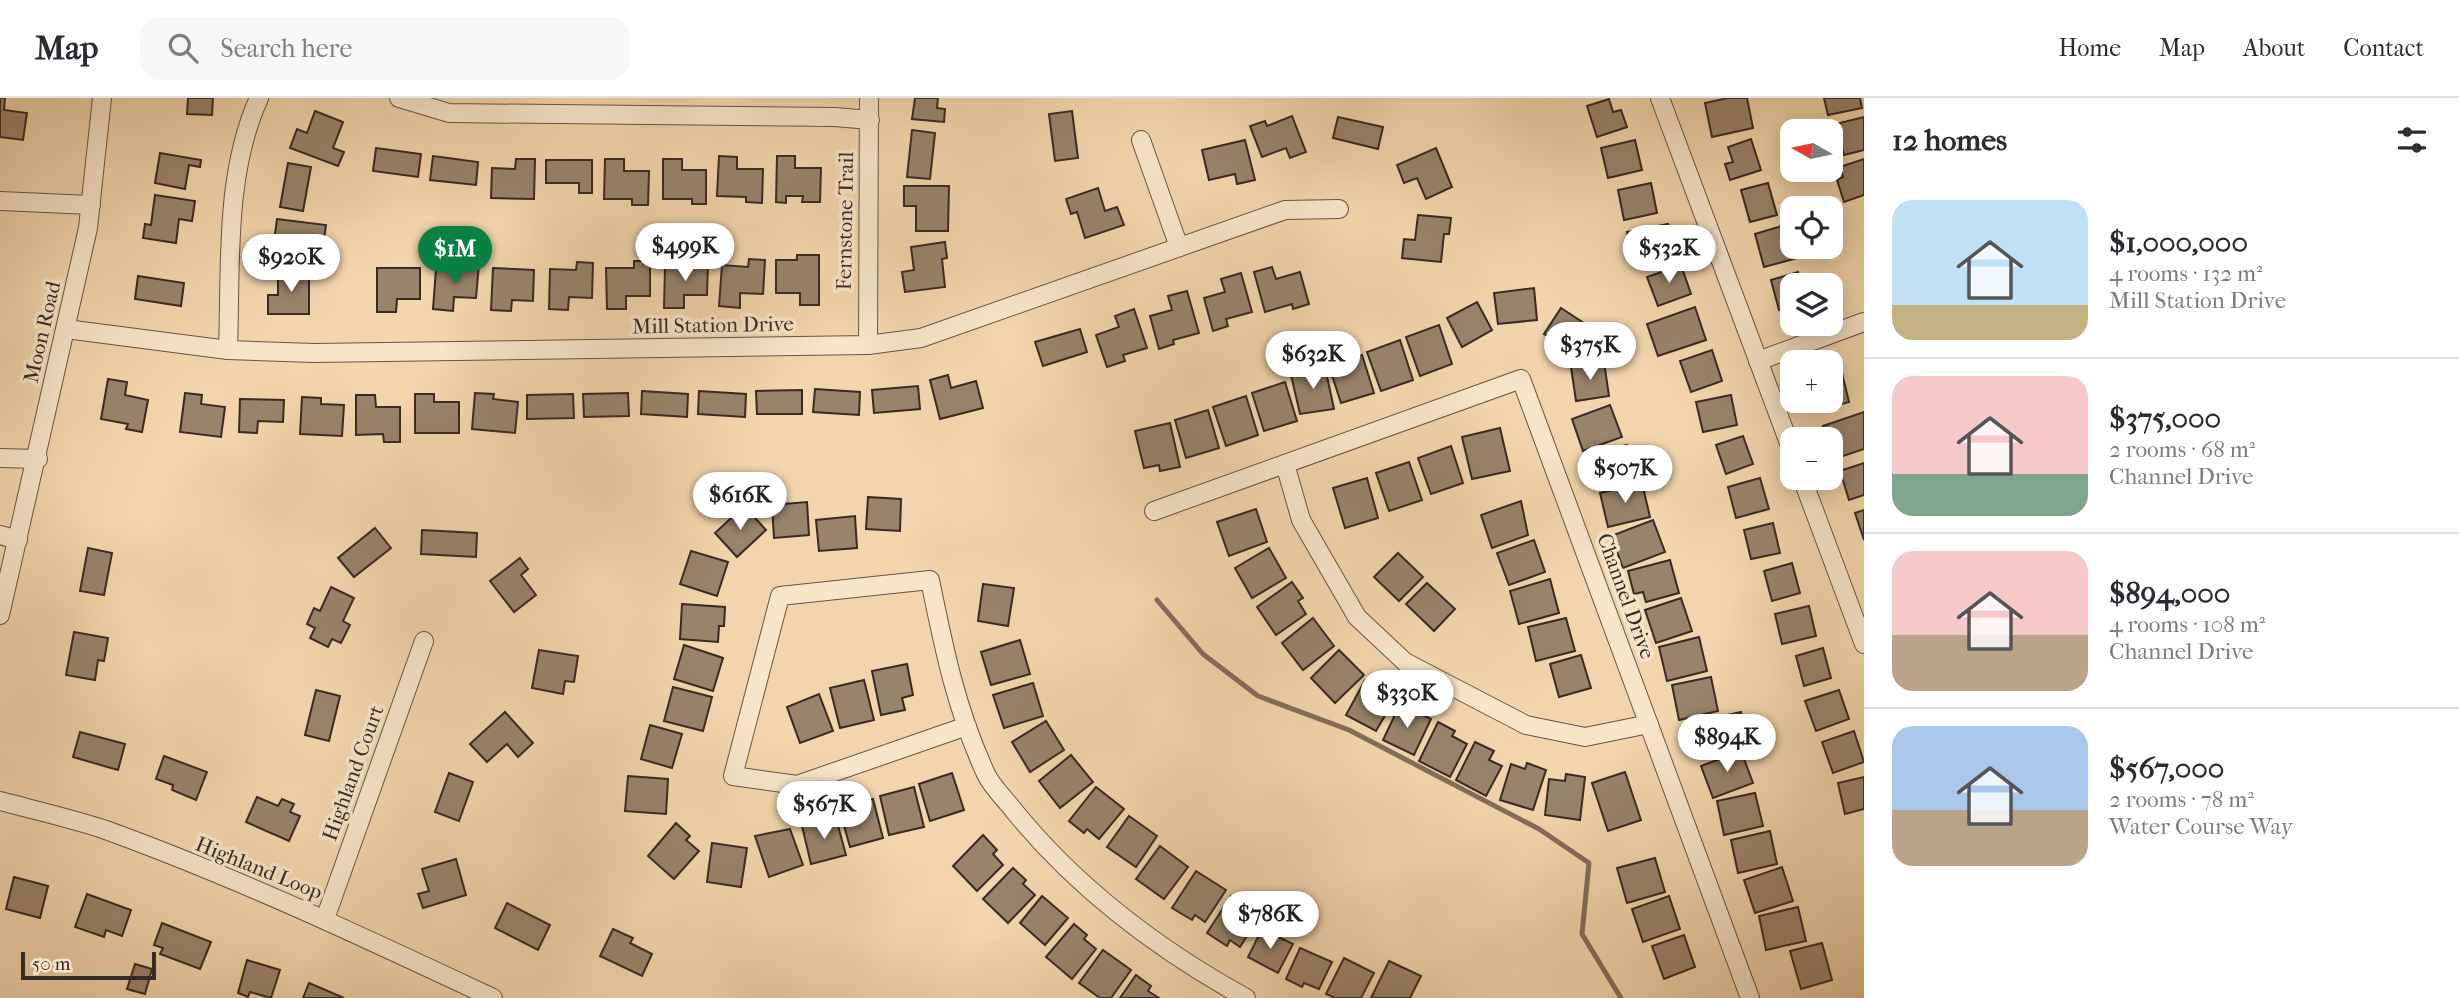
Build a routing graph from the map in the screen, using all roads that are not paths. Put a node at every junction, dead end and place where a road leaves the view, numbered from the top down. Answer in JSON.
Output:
{"nodes":[{"id":1,"x":103,"y":98,"type":"edge"},
{"id":2,"x":258,"y":98,"type":"edge"},
{"id":3,"x":400,"y":98,"type":"edge"},
{"id":4,"x":869,"y":98,"type":"edge"},
{"id":5,"x":1660,"y":98,"type":"edge"},
{"id":6,"x":600,"y":106,"type":"edge"},
{"id":7,"x":870,"y":120,"type":"junction"},
{"id":8,"x":1141,"y":140,"type":"dead end"},
{"id":9,"x":0,"y":201,"type":"edge"},
{"id":10,"x":91,"y":205,"type":"junction"},
{"id":11,"x":1339,"y":209,"type":"dead end"},
{"id":12,"x":1179,"y":247,"type":"junction"},
{"id":13,"x":1864,"y":322,"type":"edge"},
{"id":14,"x":66,"y":329,"type":"junction"},
{"id":15,"x":868,"y":345,"type":"junction"},
{"id":16,"x":228,"y":350,"type":"junction"},
{"id":17,"x":1758,"y":361,"type":"junction"},
{"id":18,"x":1783,"y":427,"type":"edge"},
{"id":19,"x":0,"y":458,"type":"edge"},
{"id":20,"x":38,"y":459,"type":"junction"},
{"id":21,"x":1285,"y":464,"type":"junction"},
{"id":22,"x":1806,"y":490,"type":"edge"},
{"id":23,"x":1154,"y":512,"type":"dead end"},
{"id":24,"x":0,"y":535,"type":"edge"},
{"id":25,"x":18,"y":540,"type":"junction"},
{"id":26,"x":0,"y":615,"type":"edge"},
{"id":27,"x":424,"y":641,"type":"dead end"},
{"id":28,"x":1864,"y":644,"type":"edge"},
{"id":29,"x":1649,"y":724,"type":"junction"},
{"id":30,"x":967,"y":726,"type":"junction"},
{"id":31,"x":0,"y":801,"type":"edge"},
{"id":32,"x":325,"y":919,"type":"junction"},
{"id":33,"x":493,"y":998,"type":"edge"},
{"id":34,"x":1246,"y":998,"type":"edge"},
{"id":35,"x":1750,"y":998,"type":"edge"}],
"edges":[{"from":1,"to":10,"type":"street","name":"Moon Road"},
{"from":2,"to":16,"type":"street"},
{"from":3,"to":6,"type":"street"},
{"from":4,"to":7,"type":"street","name":"Fernstone Trail"},
{"from":5,"to":17,"type":"street"},
{"from":6,"to":7,"type":"street"},
{"from":7,"to":15,"type":"street","name":"Fernstone Trail"},
{"from":8,"to":12,"type":"street"},
{"from":9,"to":10,"type":"street"},
{"from":10,"to":14,"type":"street","name":"Moon Road"},
{"from":11,"to":12,"type":"street","name":"Mill Station Drive"},
{"from":12,"to":15,"type":"street","name":"Mill Station Drive"},
{"from":13,"to":17,"type":"street"},
{"from":14,"to":16,"type":"street","name":"Mill Station Drive"},
{"from":14,"to":20,"type":"street","name":"Moon Road"},
{"from":15,"to":16,"type":"street","name":"Mill Station Drive"},
{"from":17,"to":18,"type":"street"},
{"from":19,"to":20,"type":"street"},
{"from":20,"to":25,"type":"street","name":"Moon Road"},
{"from":21,"to":23,"type":"street","name":"Channel Drive"},
{"from":21,"to":29,"type":"street"},
{"from":21,"to":29,"type":"street","name":"Channel Drive"},
{"from":22,"to":28,"type":"street"},
{"from":24,"to":25,"type":"street"},
{"from":25,"to":26,"type":"street","name":"Moon Road"},
{"from":27,"to":32,"type":"street","name":"Highland Court"},
{"from":29,"to":35,"type":"street","name":"Channel Drive"},
{"from":30,"to":30,"type":"street"},
{"from":30,"to":34,"type":"street"},
{"from":31,"to":32,"type":"street","name":"Highland Loop"},
{"from":32,"to":33,"type":"street","name":"Highland Loop"}]}
